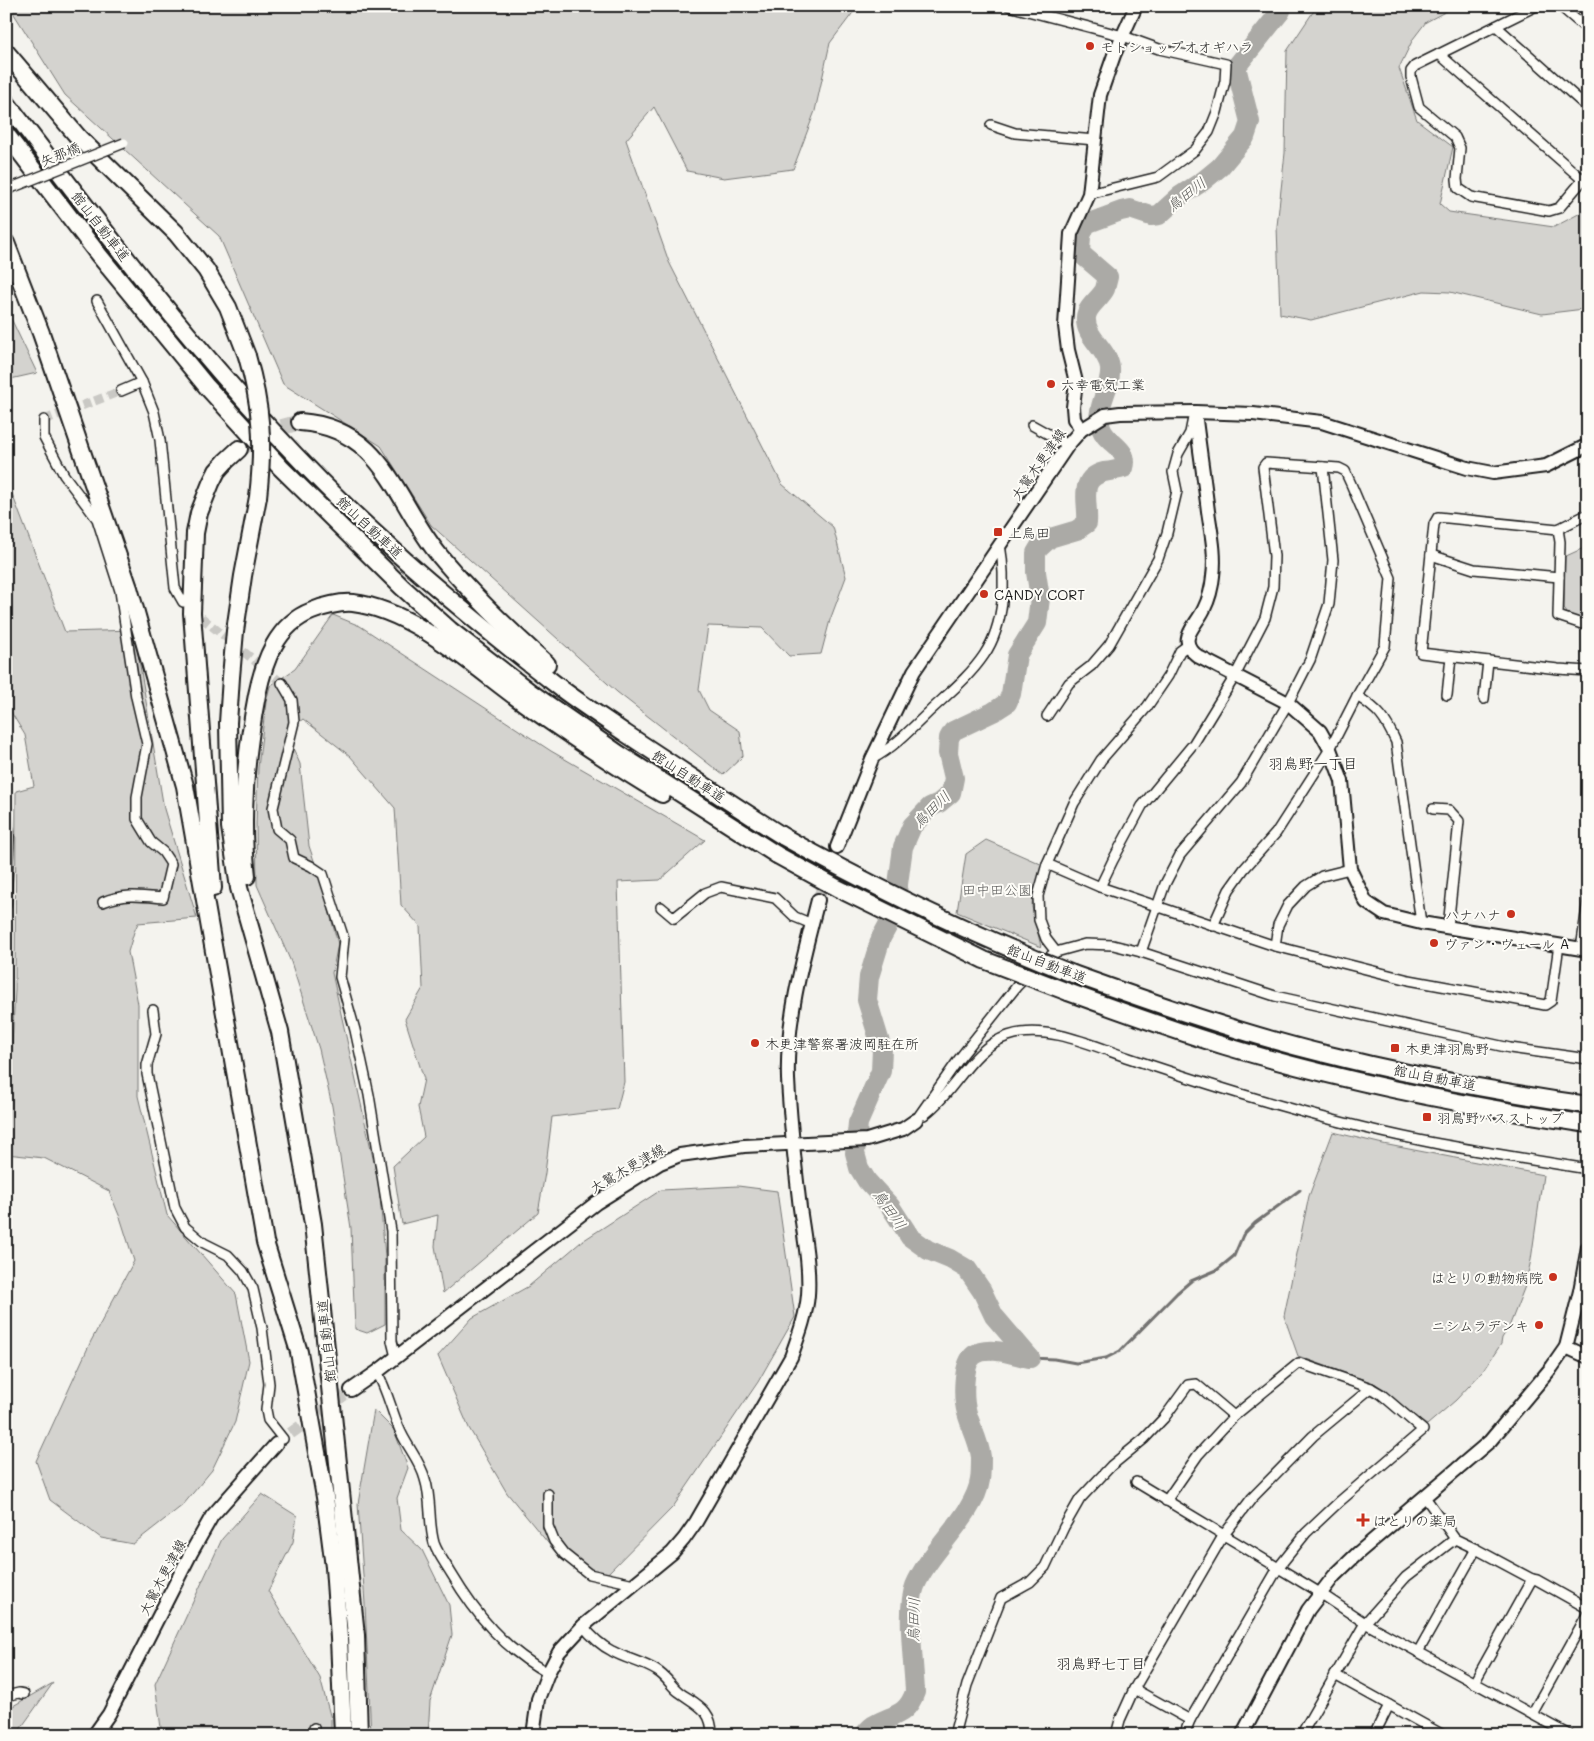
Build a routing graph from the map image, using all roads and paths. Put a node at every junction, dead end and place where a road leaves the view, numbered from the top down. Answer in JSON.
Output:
{"nodes":[{"id":1,"x":1009,"y":6,"type":"edge"},
{"id":2,"x":1136,"y":6,"type":"edge"},
{"id":3,"x":1536,"y":6,"type":"edge"},
{"id":4,"x":1560,"y":6,"type":"edge"},
{"id":5,"x":1496,"y":26,"type":"junction"},
{"id":6,"x":1588,"y":30,"type":"edge"},
{"id":7,"x":1123,"y":36,"type":"junction"},
{"id":8,"x":6,"y":52,"type":"edge"},
{"id":9,"x":1439,"y":54,"type":"junction"},
{"id":10,"x":6,"y":102,"type":"edge"},
{"id":11,"x":1588,"y":108,"type":"edge"},
{"id":12,"x":991,"y":125,"type":"dead end"},
{"id":13,"x":6,"y":134,"type":"edge"},
{"id":14,"x":1095,"y":140,"type":"junction"},
{"id":15,"x":124,"y":143,"type":"dead end"},
{"id":16,"x":1585,"y":177,"type":"edge"},
{"id":17,"x":6,"y":190,"type":"edge"},
{"id":18,"x":1089,"y":194,"type":"junction"},
{"id":19,"x":6,"y":243,"type":"edge"},
{"id":20,"x":97,"y":301,"type":"dead end"},
{"id":21,"x":142,"y":382,"type":"junction"},
{"id":22,"x":121,"y":391,"type":"tunnel mouth"},
{"id":23,"x":1195,"y":412,"type":"junction"},
{"id":24,"x":44,"y":420,"type":"dead end"},
{"id":25,"x":300,"y":422,"type":"tunnel mouth"},
{"id":26,"x":1032,"y":425,"type":"dead end"},
{"id":27,"x":1081,"y":430,"type":"junction"},
{"id":28,"x":1068,"y":445,"type":"junction"},
{"id":29,"x":1588,"y":445,"type":"edge"},
{"id":30,"x":239,"y":449,"type":"tunnel mouth"},
{"id":31,"x":1322,"y":467,"type":"junction"},
{"id":32,"x":1588,"y":514,"type":"edge"},
{"id":33,"x":1558,"y":529,"type":"junction"},
{"id":34,"x":1000,"y":544,"type":"junction"},
{"id":35,"x":1431,"y":555,"type":"junction"},
{"id":36,"x":1559,"y":577,"type":"junction"},
{"id":37,"x":183,"y":602,"type":"tunnel mouth"},
{"id":38,"x":1588,"y":626,"type":"edge"},
{"id":39,"x":1187,"y":646,"type":"junction"},
{"id":40,"x":1451,"y":657,"type":"junction"},
{"id":41,"x":1488,"y":661,"type":"junction"},
{"id":42,"x":1588,"y":671,"type":"edge"},
{"id":43,"x":1235,"y":676,"type":"junction"},
{"id":44,"x":282,"y":683,"type":"tunnel mouth"},
{"id":45,"x":564,"y":691,"type":"junction"},
{"id":46,"x":1357,"y":696,"type":"junction"},
{"id":47,"x":1447,"y":696,"type":"dead end"},
{"id":48,"x":1484,"y":699,"type":"dead end"},
{"id":49,"x":1288,"y":703,"type":"junction"},
{"id":50,"x":1047,"y":716,"type":"dead end"},
{"id":51,"x":1330,"y":749,"type":"junction"},
{"id":52,"x":872,"y":759,"type":"junction"},
{"id":53,"x":6,"y":805,"type":"edge"},
{"id":54,"x":1433,"y":809,"type":"dead end"},
{"id":55,"x":837,"y":847,"type":"tunnel mouth"},
{"id":56,"x":777,"y":855,"type":"junction"},
{"id":57,"x":1047,"y":864,"type":"junction"},
{"id":58,"x":1350,"y":869,"type":"junction"},
{"id":59,"x":1100,"y":887,"type":"junction"},
{"id":60,"x":818,"y":900,"type":"tunnel mouth"},
{"id":61,"x":1588,"y":900,"type":"edge"},
{"id":62,"x":104,"y":902,"type":"dead end"},
{"id":63,"x":6,"y":905,"type":"edge"},
{"id":64,"x":1156,"y":906,"type":"junction"},
{"id":65,"x":661,"y":907,"type":"dead end"},
{"id":66,"x":1421,"y":923,"type":"junction"},
{"id":67,"x":812,"y":924,"type":"junction"},
{"id":68,"x":1213,"y":926,"type":"junction"},
{"id":69,"x":1448,"y":927,"type":"junction"},
{"id":70,"x":1559,"y":945,"type":"junction"},
{"id":71,"x":1275,"y":946,"type":"junction"},
{"id":72,"x":1584,"y":949,"type":"edge"},
{"id":73,"x":257,"y":952,"type":"junction"},
{"id":74,"x":1056,"y":952,"type":"junction"},
{"id":75,"x":1141,"y":952,"type":"junction"},
{"id":76,"x":221,"y":989,"type":"junction"},
{"id":77,"x":153,"y":1010,"type":"dead end"},
{"id":78,"x":1588,"y":1059,"type":"edge"},
{"id":79,"x":1588,"y":1105,"type":"edge"},
{"id":80,"x":916,"y":1120,"type":"junction"},
{"id":81,"x":1588,"y":1124,"type":"edge"},
{"id":82,"x":792,"y":1144,"type":"junction"},
{"id":83,"x":1588,"y":1169,"type":"edge"},
{"id":84,"x":1588,"y":1247,"type":"edge"},
{"id":85,"x":1566,"y":1347,"type":"junction"},
{"id":86,"x":396,"y":1357,"type":"junction"},
{"id":87,"x":1588,"y":1357,"type":"edge"},
{"id":88,"x":377,"y":1372,"type":"junction"},
{"id":89,"x":1371,"y":1388,"type":"junction"},
{"id":90,"x":351,"y":1390,"type":"tunnel mouth"},
{"id":91,"x":1234,"y":1416,"type":"junction"},
{"id":92,"x":279,"y":1442,"type":"joint"},
{"id":93,"x":1136,"y":1482,"type":"dead end"},
{"id":94,"x":548,"y":1494,"type":"dead end"},
{"id":95,"x":1424,"y":1497,"type":"junction"},
{"id":96,"x":1166,"y":1501,"type":"junction"},
{"id":97,"x":1223,"y":1536,"type":"junction"},
{"id":98,"x":1455,"y":1539,"type":"junction"},
{"id":99,"x":1476,"y":1549,"type":"junction"},
{"id":100,"x":1278,"y":1568,"type":"junction"},
{"id":101,"x":1532,"y":1579,"type":"junction"},
{"id":102,"x":634,"y":1584,"type":"junction"},
{"id":103,"x":1320,"y":1593,"type":"junction"},
{"id":104,"x":1588,"y":1611,"type":"edge"},
{"id":105,"x":1365,"y":1623,"type":"junction"},
{"id":106,"x":582,"y":1626,"type":"junction"},
{"id":107,"x":1418,"y":1652,"type":"junction"},
{"id":108,"x":548,"y":1673,"type":"junction"},
{"id":109,"x":1335,"y":1676,"type":"junction"},
{"id":110,"x":1474,"y":1682,"type":"junction"},
{"id":111,"x":1134,"y":1689,"type":"junction"},
{"id":112,"x":24,"y":1694,"type":"dead end"},
{"id":113,"x":6,"y":1696,"type":"edge"},
{"id":114,"x":1389,"y":1705,"type":"junction"},
{"id":115,"x":1532,"y":1714,"type":"junction"},
{"id":116,"x":1190,"y":1720,"type":"junction"},
{"id":117,"x":94,"y":1735,"type":"edge"},
{"id":118,"x":343,"y":1735,"type":"edge"},
{"id":119,"x":359,"y":1735,"type":"edge"},
{"id":120,"x":533,"y":1735,"type":"edge"},
{"id":121,"x":712,"y":1735,"type":"edge"},
{"id":122,"x":954,"y":1735,"type":"edge"},
{"id":123,"x":1116,"y":1735,"type":"edge"},
{"id":124,"x":1184,"y":1735,"type":"edge"},
{"id":125,"x":1242,"y":1735,"type":"edge"},
{"id":126,"x":1301,"y":1735,"type":"edge"},
{"id":127,"x":1374,"y":1735,"type":"edge"},
{"id":128,"x":1443,"y":1735,"type":"edge"},
{"id":129,"x":1570,"y":1735,"type":"edge"}],
"edges":[{"from":1,"to":7,"type":"street"},
{"from":2,"to":7,"type":"street","name":"大鷲木更津線"},
{"from":3,"to":5,"type":"street"},
{"from":4,"to":6,"type":"street"},
{"from":5,"to":9,"type":"street"},
{"from":5,"to":11,"type":"street"},
{"from":7,"to":14,"type":"street","name":"大鷲木更津線"},
{"from":7,"to":18,"type":"street"},
{"from":8,"to":73,"type":"highway","bridge":true},
{"from":9,"to":16,"type":"street"},
{"from":9,"to":16,"type":"street"},
{"from":10,"to":45,"type":"highway","name":"館山自動車道"},
{"from":12,"to":14,"type":"street"},
{"from":13,"to":56,"type":"highway","name":"館山自動車道"},
{"from":14,"to":18,"type":"street","name":"大鷲木更津線"},
{"from":15,"to":17,"type":"street","name":"矢那橋","bridge":true},
{"from":18,"to":27,"type":"street","name":"大鷲木更津線"},
{"from":19,"to":76,"type":"highway"},
{"from":20,"to":21,"type":"street"},
{"from":21,"to":22,"type":"street"},
{"from":21,"to":37,"type":"street"},
{"from":23,"to":27,"type":"street"},
{"from":23,"to":29,"type":"street"},
{"from":23,"to":39,"type":"street"},
{"from":23,"to":50,"type":"street"},
{"from":24,"to":62,"type":"street"},
{"from":25,"to":45,"type":"highway"},
{"from":26,"to":28,"type":"street"},
{"from":27,"to":28,"type":"street","name":"大鷲木更津線"},
{"from":28,"to":34,"type":"street","name":"大鷲木更津線"},
{"from":30,"to":76,"type":"highway"},
{"from":31,"to":43,"type":"street"},
{"from":31,"to":46,"type":"street"},
{"from":31,"to":49,"type":"street"},
{"from":32,"to":33,"type":"street"},
{"from":33,"to":35,"type":"street"},
{"from":33,"to":36,"type":"street"},
{"from":34,"to":52,"type":"street","name":"大鷲木更津線"},
{"from":34,"to":52,"type":"street"},
{"from":35,"to":36,"type":"street"},
{"from":35,"to":40,"type":"street"},
{"from":36,"to":38,"type":"street"},
{"from":39,"to":43,"type":"street"},
{"from":39,"to":57,"type":"street"},
{"from":40,"to":41,"type":"street"},
{"from":40,"to":47,"type":"street"},
{"from":41,"to":42,"type":"street"},
{"from":41,"to":48,"type":"street"},
{"from":43,"to":49,"type":"street"},
{"from":43,"to":59,"type":"street"},
{"from":44,"to":86,"type":"street"},
{"from":45,"to":79,"type":"highway","name":"館山自動車道","bridge":true},
{"from":46,"to":51,"type":"street"},
{"from":46,"to":66,"type":"street"},
{"from":49,"to":51,"type":"street"},
{"from":49,"to":64,"type":"street"},
{"from":51,"to":58,"type":"street"},
{"from":51,"to":68,"type":"street"},
{"from":52,"to":55,"type":"street","name":"大鷲木更津線"},
{"from":53,"to":63,"type":"street"},
{"from":54,"to":69,"type":"street"},
{"from":56,"to":73,"type":"highway"},
{"from":56,"to":81,"type":"highway","name":"館山自動車道","bridge":true},
{"from":57,"to":59,"type":"street"},
{"from":57,"to":74,"type":"street"},
{"from":58,"to":66,"type":"street"},
{"from":58,"to":71,"type":"street"},
{"from":59,"to":64,"type":"street"},
{"from":60,"to":67,"type":"street"},
{"from":61,"to":72,"type":"street"},
{"from":64,"to":68,"type":"street"},
{"from":64,"to":75,"type":"street"},
{"from":65,"to":67,"type":"street"},
{"from":66,"to":69,"type":"street"},
{"from":67,"to":82,"type":"street"},
{"from":68,"to":71,"type":"street"},
{"from":69,"to":70,"type":"street"},
{"from":70,"to":71,"type":"street"},
{"from":70,"to":72,"type":"street"},
{"from":73,"to":119,"type":"highway","name":"館山自動車道"},
{"from":74,"to":75,"type":"street"},
{"from":74,"to":80,"type":"street"},
{"from":75,"to":78,"type":"street"},
{"from":76,"to":118,"type":"highway","name":"館山自動車道"},
{"from":77,"to":92,"type":"street"},
{"from":80,"to":82,"type":"street","name":"大鷲木更津線"},
{"from":80,"to":83,"type":"street"},
{"from":82,"to":86,"type":"street","name":"大鷲木更津線"},
{"from":82,"to":102,"type":"street"},
{"from":84,"to":85,"type":"street"},
{"from":85,"to":87,"type":"street"},
{"from":85,"to":95,"type":"street"},
{"from":86,"to":88,"type":"street","name":"大鷲木更津線"},
{"from":88,"to":90,"type":"street","name":"大鷲木更津線"},
{"from":88,"to":108,"type":"street"},
{"from":89,"to":91,"type":"street"},
{"from":89,"to":97,"type":"street"},
{"from":89,"to":100,"type":"street"},
{"from":91,"to":96,"type":"street"},
{"from":91,"to":122,"type":"street"},
{"from":92,"to":117,"type":"street","name":"大鷲木更津線"},
{"from":93,"to":96,"type":"street"},
{"from":94,"to":102,"type":"street"},
{"from":95,"to":98,"type":"street"},
{"from":95,"to":103,"type":"street"},
{"from":96,"to":97,"type":"street"},
{"from":97,"to":100,"type":"street"},
{"from":97,"to":111,"type":"street"},
{"from":98,"to":99,"type":"street"},
{"from":98,"to":105,"type":"street"},
{"from":99,"to":101,"type":"street"},
{"from":99,"to":107,"type":"street"},
{"from":100,"to":103,"type":"street"},
{"from":100,"to":116,"type":"street"},
{"from":101,"to":104,"type":"street"},
{"from":101,"to":110,"type":"street"},
{"from":102,"to":106,"type":"street"},
{"from":103,"to":105,"type":"street"},
{"from":103,"to":125,"type":"street"},
{"from":104,"to":115,"type":"street"},
{"from":105,"to":107,"type":"street"},
{"from":105,"to":109,"type":"street"},
{"from":106,"to":108,"type":"street"},
{"from":106,"to":121,"type":"street"},
{"from":107,"to":110,"type":"street"},
{"from":108,"to":120,"type":"street"},
{"from":109,"to":114,"type":"street"},
{"from":109,"to":126,"type":"street"},
{"from":110,"to":115,"type":"street"},
{"from":111,"to":116,"type":"street"},
{"from":111,"to":123,"type":"street"},
{"from":112,"to":113,"type":"street"},
{"from":114,"to":127,"type":"street"},
{"from":114,"to":128,"type":"street"},
{"from":115,"to":129,"type":"street"},
{"from":116,"to":124,"type":"street"}]}
